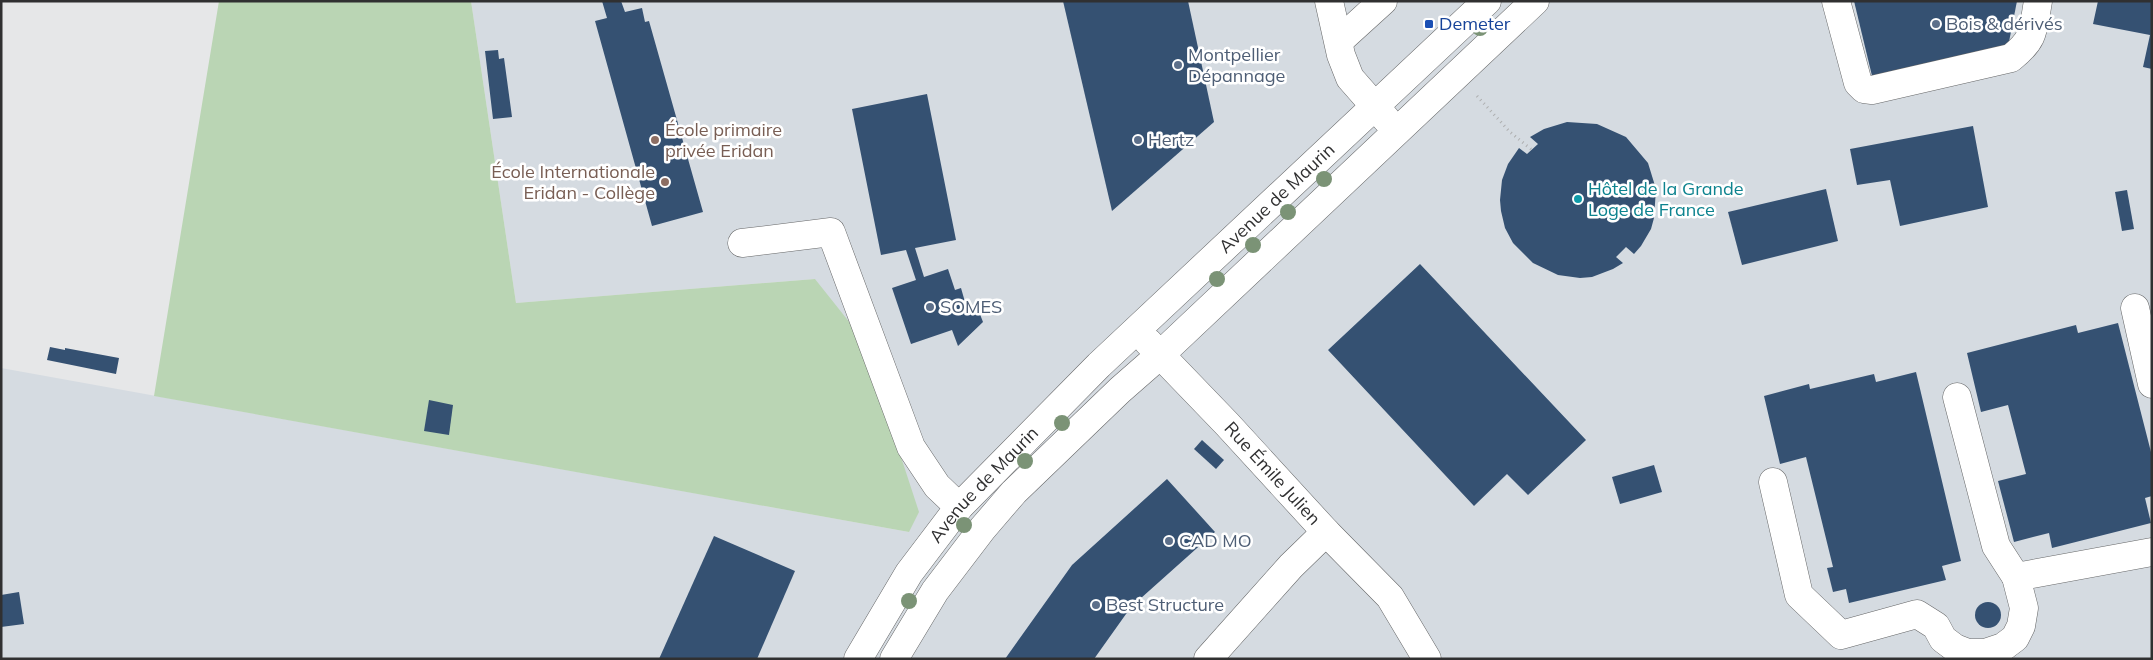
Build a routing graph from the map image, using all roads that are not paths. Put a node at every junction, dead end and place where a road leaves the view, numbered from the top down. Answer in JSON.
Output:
{"nodes":[{"id":1,"x":1329,"y":1,"type":"edge"},
{"id":2,"x":1384,"y":1,"type":"edge"},
{"id":3,"x":1487,"y":1,"type":"edge"},
{"id":4,"x":1535,"y":1,"type":"edge"},
{"id":5,"x":1836,"y":1,"type":"edge"},
{"id":6,"x":2038,"y":1,"type":"edge"},
{"id":7,"x":1339,"y":41,"type":"junction"},
{"id":8,"x":1374,"y":107,"type":"junction"},
{"id":9,"x":1398,"y":131,"type":"junction"},
{"id":10,"x":742,"y":242,"type":"dead end"},
{"id":11,"x":2135,"y":308,"type":"dead end"},
{"id":12,"x":1136,"y":330,"type":"junction"},
{"id":13,"x":1160,"y":355,"type":"junction"},
{"id":14,"x":2152,"y":384,"type":"edge"},
{"id":15,"x":1957,"y":397,"type":"dead end"},
{"id":16,"x":1773,"y":482,"type":"dead end"},
{"id":17,"x":958,"y":506,"type":"junction"},
{"id":18,"x":1326,"y":532,"type":"junction"},
{"id":19,"x":2152,"y":552,"type":"edge"},
{"id":20,"x":2016,"y":577,"type":"junction"},
{"id":21,"x":858,"y":659,"type":"edge"},
{"id":22,"x":894,"y":659,"type":"edge"},
{"id":23,"x":1208,"y":659,"type":"edge"},
{"id":24,"x":1427,"y":659,"type":"edge"}],
"edges":[{"from":1,"to":7,"type":"street"},
{"from":2,"to":7,"type":"street"},
{"from":3,"to":8,"type":"street","name":"Avenue de Maurin"},
{"from":4,"to":9,"type":"street","name":"Avenue de Maurin"},
{"from":5,"to":6,"type":"street"},
{"from":7,"to":8,"type":"street"},
{"from":8,"to":9,"type":"street"},
{"from":8,"to":12,"type":"street","name":"Avenue de Maurin"},
{"from":9,"to":13,"type":"street","name":"Avenue de Maurin"},
{"from":10,"to":17,"type":"street"},
{"from":11,"to":14,"type":"street"},
{"from":12,"to":13,"type":"street"},
{"from":12,"to":17,"type":"street","name":"Avenue de Maurin"},
{"from":13,"to":18,"type":"street","name":"Rue Émile Julien"},
{"from":13,"to":22,"type":"street","name":"Avenue de Maurin"},
{"from":15,"to":20,"type":"street"},
{"from":16,"to":20,"type":"street"},
{"from":17,"to":21,"type":"street","name":"Avenue de Maurin"},
{"from":18,"to":23,"type":"street","name":"Rue Émile Julien"},
{"from":18,"to":24,"type":"street"},
{"from":19,"to":20,"type":"street"}]}
